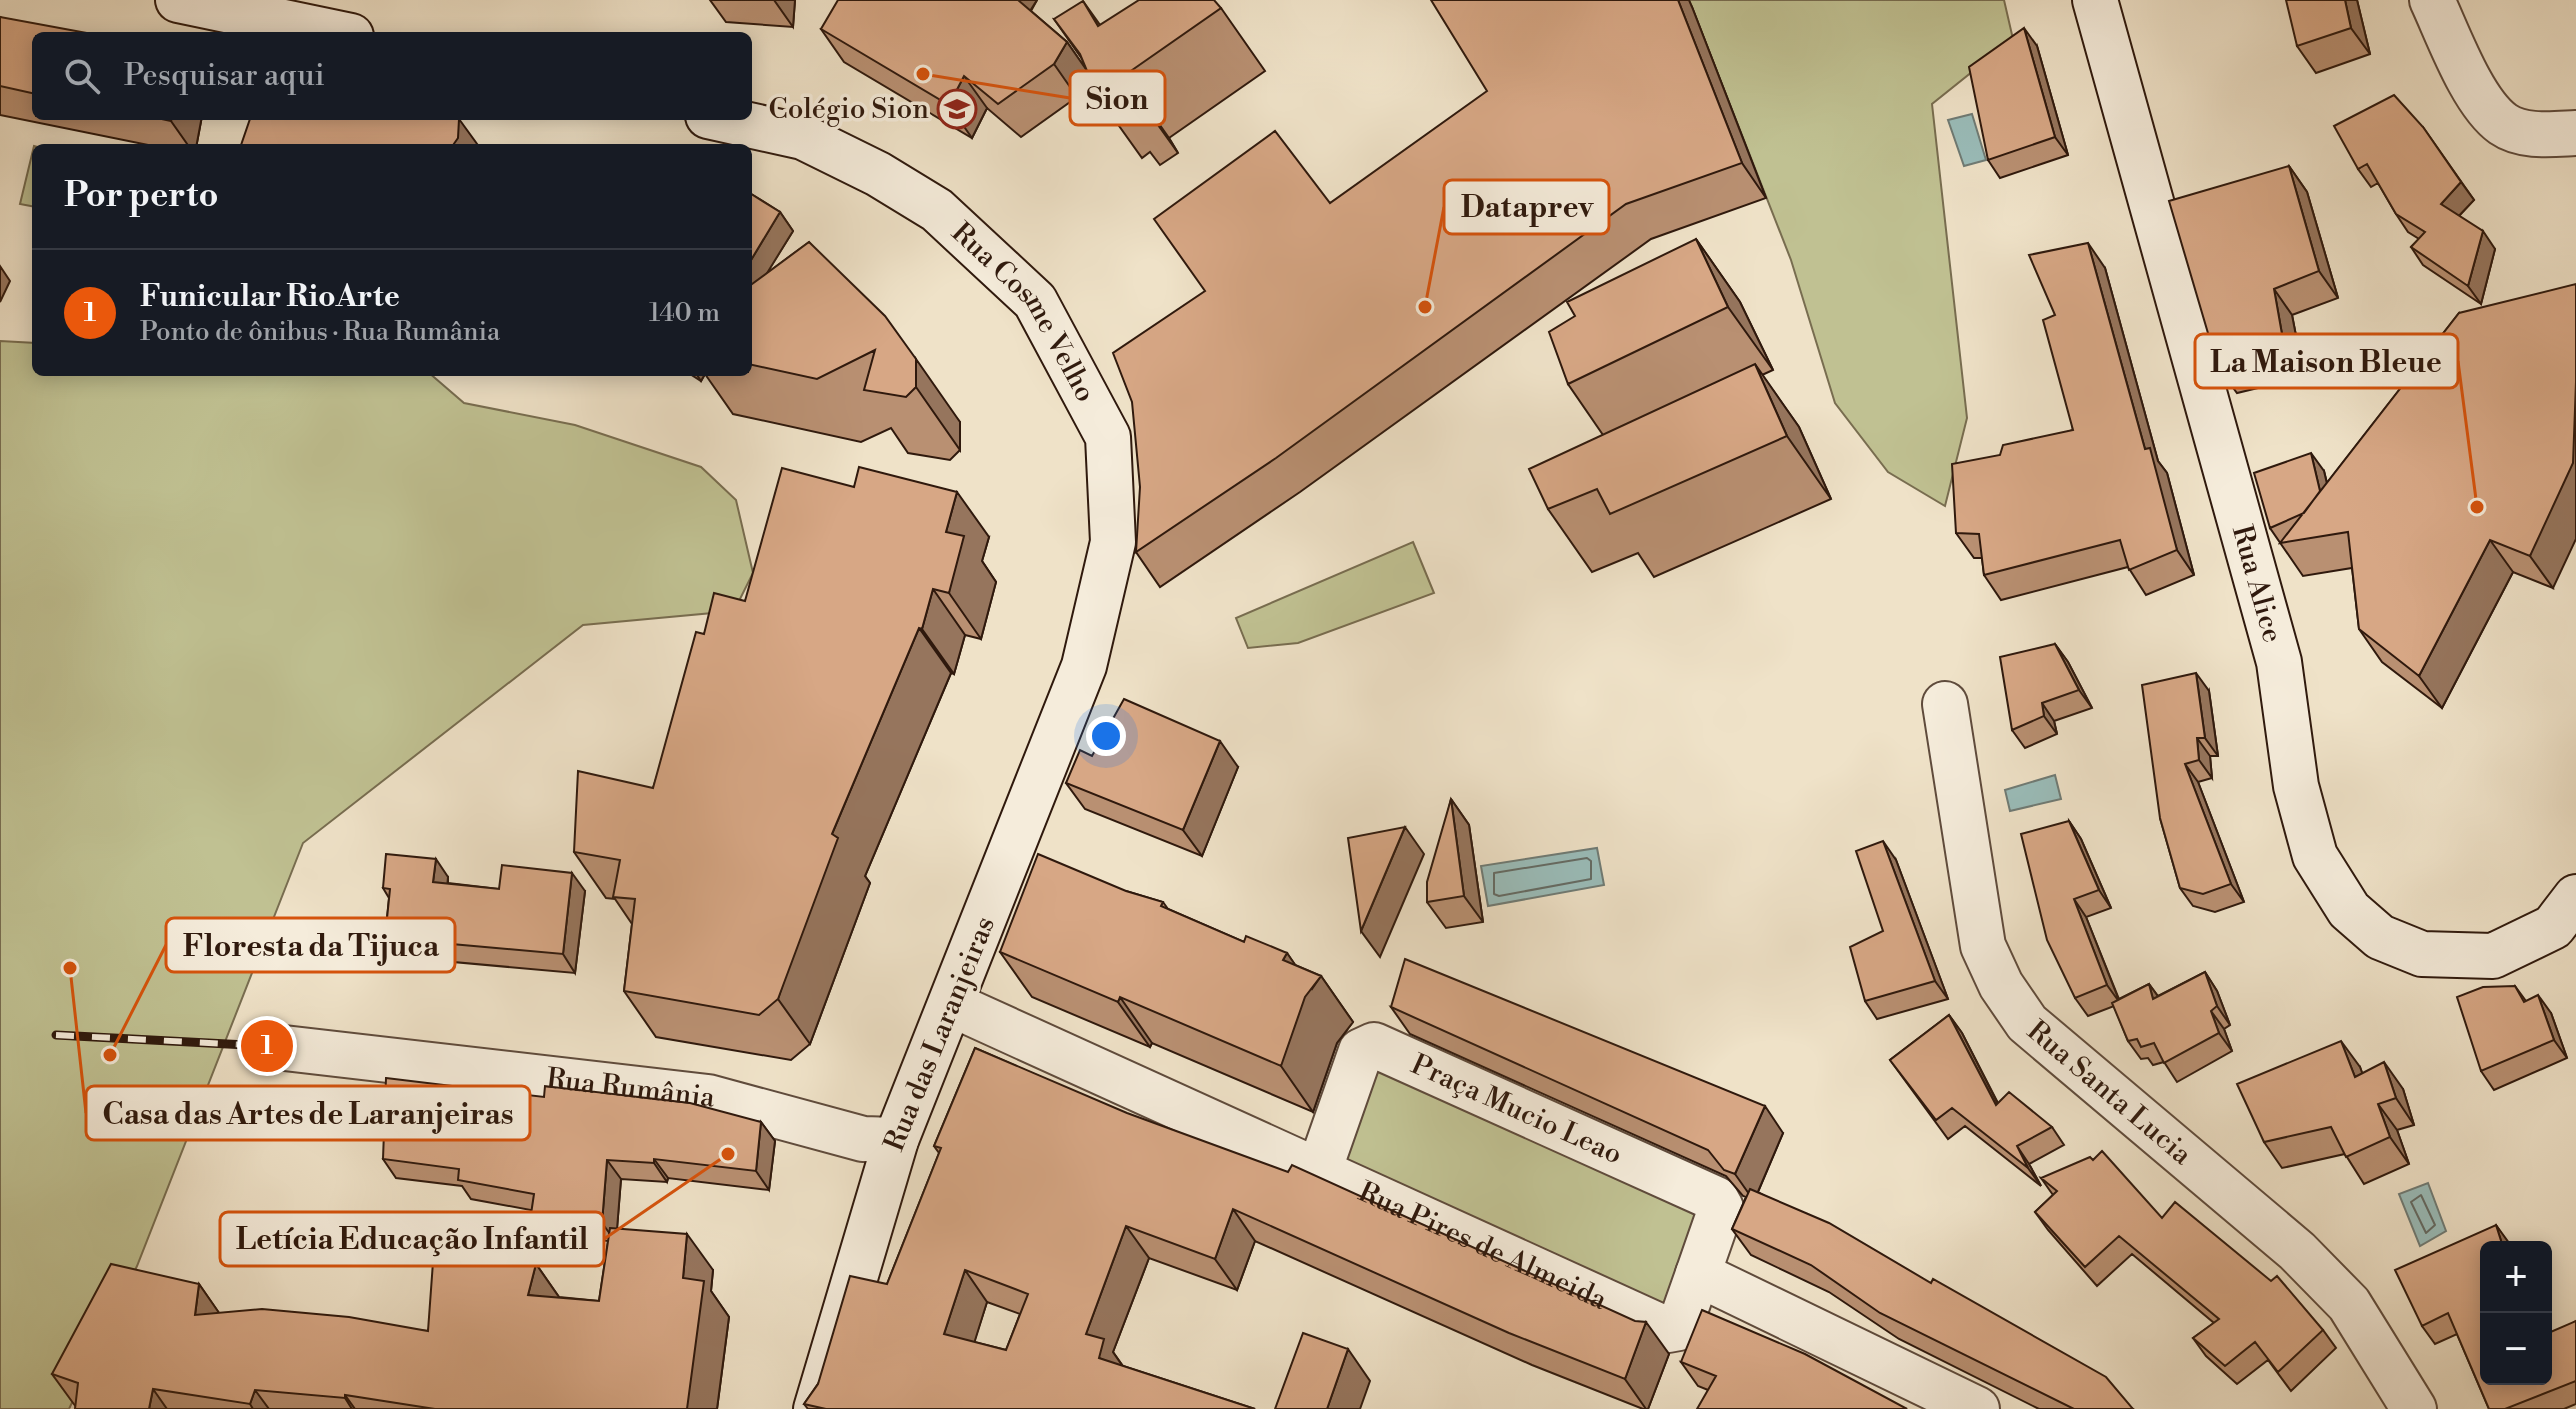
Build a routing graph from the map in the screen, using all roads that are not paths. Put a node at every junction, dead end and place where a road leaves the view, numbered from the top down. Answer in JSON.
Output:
{"nodes":[{"id":1,"x":178,"y":0,"type":"edge"},
{"id":2,"x":2095,"y":0,"type":"edge"},
{"id":3,"x":2432,"y":0,"type":"edge"},
{"id":4,"x":287,"y":10,"type":"edge"},
{"id":5,"x":341,"y":32,"type":"edge"},
{"id":6,"x":726,"y":120,"type":"edge"},
{"id":7,"x":2576,"y":133,"type":"edge"},
{"id":8,"x":1084,"y":666,"type":"joint"},
{"id":9,"x":1945,"y":704,"type":"dead end"},
{"id":10,"x":2576,"y":897,"type":"edge"},
{"id":11,"x":951,"y":1004,"type":"junction"},
{"id":12,"x":267,"y":1046,"type":"dead end"},
{"id":13,"x":896,"y":1140,"type":"junction"},
{"id":14,"x":1319,"y":1171,"type":"junction"},
{"id":15,"x":1698,"y":1274,"type":"junction"},
{"id":16,"x":816,"y":1409,"type":"edge"},
{"id":17,"x":1977,"y":1409,"type":"edge"},
{"id":18,"x":2414,"y":1409,"type":"edge"}],
"edges":[{"from":1,"to":4,"type":"street"},
{"from":2,"to":10,"type":"street","name":"Rua Alice"},
{"from":3,"to":7,"type":"street"},
{"from":4,"to":5,"type":"street"},
{"from":6,"to":8,"type":"street","name":"Rua Cosme Velho"},
{"from":8,"to":11,"type":"street","name":"Rua das Laranjeiras"},
{"from":9,"to":18,"type":"street","name":"Rua Santa Lucia"},
{"from":11,"to":13,"type":"street","name":"Rua das Laranjeiras"},
{"from":11,"to":14,"type":"street","name":"Rua Pires de Almeida"},
{"from":12,"to":13,"type":"street","name":"Rua Rumânia"},
{"from":13,"to":16,"type":"street","name":"Rua das Laranjeiras"},
{"from":14,"to":15,"type":"street","name":"Rua Pires de Almeida"},
{"from":14,"to":15,"type":"street","name":"Praça Mucio Leao"},
{"from":15,"to":17,"type":"street"}]}
